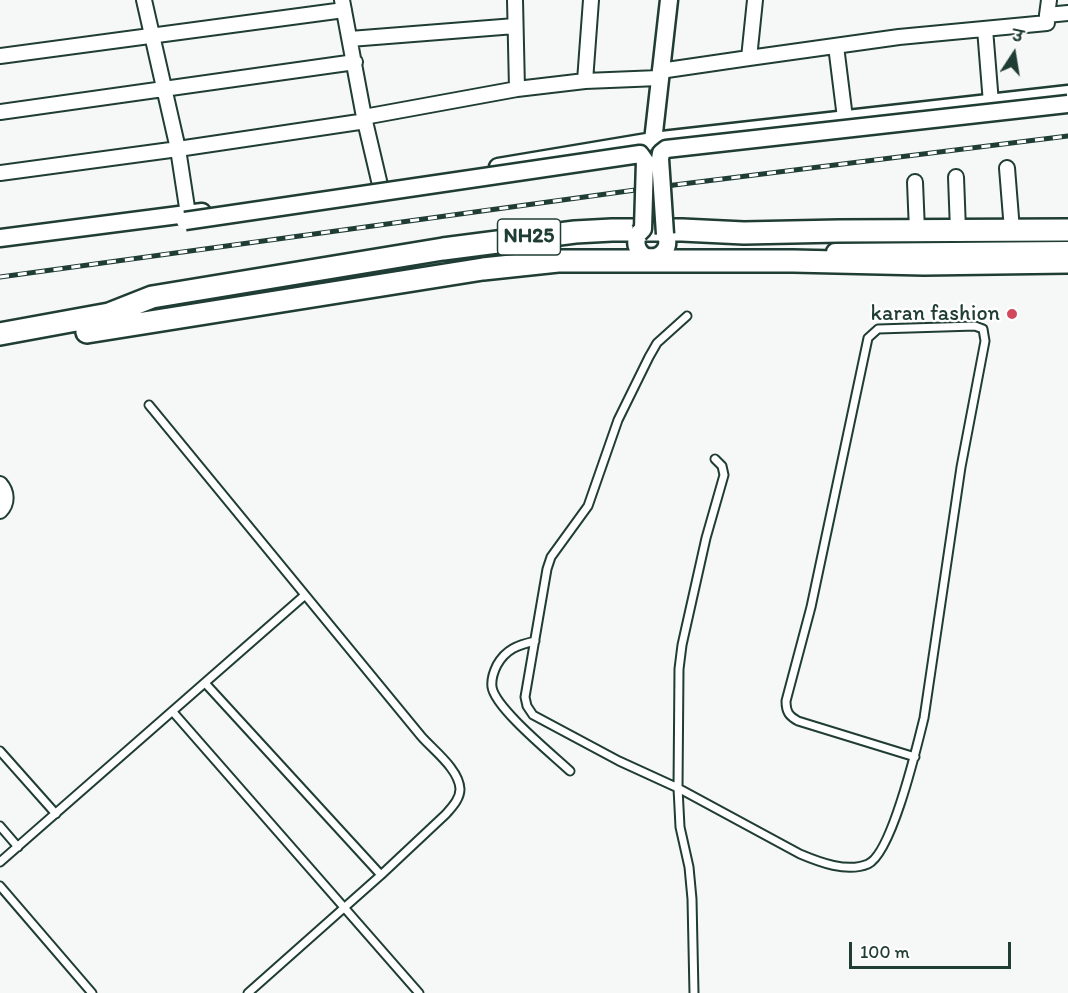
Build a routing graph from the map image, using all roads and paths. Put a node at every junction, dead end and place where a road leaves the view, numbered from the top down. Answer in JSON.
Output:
{"nodes":[{"id":1,"x":144,"y":0,"type":"edge"},
{"id":2,"x":515,"y":0,"type":"edge"},
{"id":3,"x":591,"y":0,"type":"edge"},
{"id":4,"x":669,"y":0,"type":"edge"},
{"id":5,"x":755,"y":0,"type":"edge"},
{"id":6,"x":1046,"y":4,"type":"edge"},
{"id":7,"x":343,"y":5,"type":"edge"},
{"id":8,"x":1068,"y":13,"type":"edge"},
{"id":9,"x":515,"y":26,"type":"junction"},
{"id":10,"x":985,"y":29,"type":"junction"},
{"id":11,"x":152,"y":34,"type":"junction"},
{"id":12,"x":350,"y":39,"type":"junction"},
{"id":13,"x":836,"y":46,"type":"junction"},
{"id":14,"x":0,"y":56,"type":"edge"},
{"id":15,"x":749,"y":58,"type":"junction"},
{"id":16,"x":355,"y":62,"type":"junction"},
{"id":17,"x":660,"y":75,"type":"junction"},
{"id":18,"x":585,"y":81,"type":"junction"},
{"id":19,"x":163,"y":88,"type":"junction"},
{"id":20,"x":517,"y":89,"type":"junction"},
{"id":21,"x":1068,"y":94,"type":"edge"},
{"id":22,"x":991,"y":103,"type":"junction"},
{"id":23,"x":1068,"y":104,"type":"edge"},
{"id":24,"x":0,"y":112,"type":"edge"},
{"id":25,"x":845,"y":118,"type":"junction"},
{"id":26,"x":365,"y":119,"type":"junction"},
{"id":27,"x":653,"y":141,"type":"junction"},
{"id":28,"x":178,"y":149,"type":"junction"},
{"id":29,"x":1007,"y":168,"type":"dead end"},
{"id":30,"x":0,"y":173,"type":"edge"},
{"id":31,"x":956,"y":177,"type":"dead end"},
{"id":32,"x":915,"y":182,"type":"dead end"},
{"id":33,"x":380,"y":184,"type":"junction"},
{"id":34,"x":186,"y":218,"type":"junction"},
{"id":35,"x":958,"y":230,"type":"junction"},
{"id":36,"x":1012,"y":230,"type":"junction"},
{"id":37,"x":1068,"y":230,"type":"edge"},
{"id":38,"x":917,"y":231,"type":"junction"},
{"id":39,"x":666,"y":236,"type":"junction"},
{"id":40,"x":0,"y":238,"type":"edge"},
{"id":41,"x":1068,"y":238,"type":"edge"},
{"id":42,"x":640,"y":240,"type":"junction"},
{"id":43,"x":1068,"y":250,"type":"edge"},
{"id":44,"x":660,"y":256,"type":"junction"},
{"id":45,"x":1068,"y":262,"type":"edge"},
{"id":46,"x":139,"y":313,"type":"junction"},
{"id":47,"x":687,"y":316,"type":"dead end"},
{"id":48,"x":0,"y":334,"type":"edge"},
{"id":49,"x":0,"y":348,"type":"edge"},
{"id":50,"x":149,"y":405,"type":"dead end"},
{"id":51,"x":715,"y":459,"type":"dead end"},
{"id":52,"x":0,"y":484,"type":"edge"},
{"id":53,"x":0,"y":511,"type":"edge"},
{"id":54,"x":305,"y":595,"type":"junction"},
{"id":55,"x":535,"y":640,"type":"junction"},
{"id":56,"x":205,"y":683,"type":"junction"},
{"id":57,"x":173,"y":712,"type":"junction"},
{"id":58,"x":0,"y":751,"type":"edge"},
{"id":59,"x":915,"y":757,"type":"junction"},
{"id":60,"x":570,"y":771,"type":"dead end"},
{"id":61,"x":678,"y":788,"type":"junction"},
{"id":62,"x":56,"y":813,"type":"junction"},
{"id":63,"x":0,"y":826,"type":"edge"},
{"id":64,"x":18,"y":847,"type":"junction"},
{"id":65,"x":0,"y":862,"type":"edge"},
{"id":66,"x":381,"y":874,"type":"junction"},
{"id":67,"x":0,"y":886,"type":"edge"},
{"id":68,"x":344,"y":908,"type":"junction"},
{"id":69,"x":92,"y":993,"type":"edge"},
{"id":70,"x":248,"y":993,"type":"edge"},
{"id":71,"x":419,"y":993,"type":"edge"},
{"id":72,"x":693,"y":993,"type":"edge"}],
"edges":[{"from":1,"to":11,"type":"street"},
{"from":2,"to":9,"type":"street"},
{"from":3,"to":18,"type":"street"},
{"from":4,"to":17,"type":"street"},
{"from":5,"to":15,"type":"street"},
{"from":6,"to":8,"type":"street"},
{"from":6,"to":10,"type":"street"},
{"from":7,"to":11,"type":"street"},
{"from":7,"to":12,"type":"street"},
{"from":9,"to":12,"type":"street"},
{"from":9,"to":20,"type":"street"},
{"from":10,"to":13,"type":"street"},
{"from":10,"to":22,"type":"street"},
{"from":11,"to":14,"type":"street"},
{"from":11,"to":19,"type":"street"},
{"from":12,"to":16,"type":"street"},
{"from":13,"to":15,"type":"street"},
{"from":13,"to":25,"type":"street"},
{"from":15,"to":17,"type":"street"},
{"from":16,"to":19,"type":"street"},
{"from":16,"to":26,"type":"street"},
{"from":17,"to":18,"type":"street"},
{"from":17,"to":27,"type":"street"},
{"from":18,"to":20,"type":"street"},
{"from":19,"to":24,"type":"street"},
{"from":19,"to":28,"type":"street"},
{"from":20,"to":26,"type":"street"},
{"from":21,"to":22,"type":"street"},
{"from":22,"to":25,"type":"street"},
{"from":23,"to":39,"type":"street","bridge":true},
{"from":25,"to":27,"type":"street"},
{"from":26,"to":28,"type":"street"},
{"from":26,"to":33,"type":"street"},
{"from":27,"to":33,"type":"street"},
{"from":28,"to":30,"type":"street"},
{"from":28,"to":34,"type":"street"},
{"from":29,"to":36,"type":"street"},
{"from":31,"to":35,"type":"street"},
{"from":32,"to":38,"type":"street"},
{"from":33,"to":34,"type":"street"},
{"from":34,"to":40,"type":"street"},
{"from":34,"to":42,"type":"street","bridge":true},
{"from":35,"to":36,"type":"main road","number":"NH25"},
{"from":35,"to":38,"type":"main road","number":"NH25"},
{"from":36,"to":37,"type":"main road","number":"NH25"},
{"from":38,"to":46,"type":"main road","number":"NH25"},
{"from":39,"to":41,"type":"street"},
{"from":39,"to":42,"type":"street"},
{"from":39,"to":44,"type":"street"},
{"from":42,"to":44,"type":"street"},
{"from":42,"to":46,"type":"street"},
{"from":43,"to":44,"type":"street"},
{"from":45,"to":46,"type":"main road","number":"NH25"},
{"from":46,"to":48,"type":"main road","number":"NH25"},
{"from":46,"to":49,"type":"main road","number":"NH25"},
{"from":47,"to":55,"type":"lane"},
{"from":50,"to":54,"type":"lane"},
{"from":51,"to":61,"type":"lane"},
{"from":52,"to":53,"type":"street"},
{"from":54,"to":56,"type":"lane"},
{"from":54,"to":66,"type":"lane"},
{"from":55,"to":60,"type":"lane"},
{"from":55,"to":61,"type":"lane"},
{"from":56,"to":57,"type":"lane"},
{"from":56,"to":66,"type":"lane"},
{"from":57,"to":62,"type":"lane"},
{"from":57,"to":68,"type":"lane"},
{"from":58,"to":62,"type":"lane"},
{"from":59,"to":59,"type":"lane"},
{"from":59,"to":61,"type":"lane"},
{"from":61,"to":72,"type":"lane"},
{"from":62,"to":64,"type":"lane"},
{"from":63,"to":64,"type":"lane"},
{"from":64,"to":65,"type":"lane"},
{"from":66,"to":68,"type":"lane"},
{"from":67,"to":69,"type":"lane"},
{"from":68,"to":70,"type":"lane"},
{"from":68,"to":71,"type":"lane"}]}
